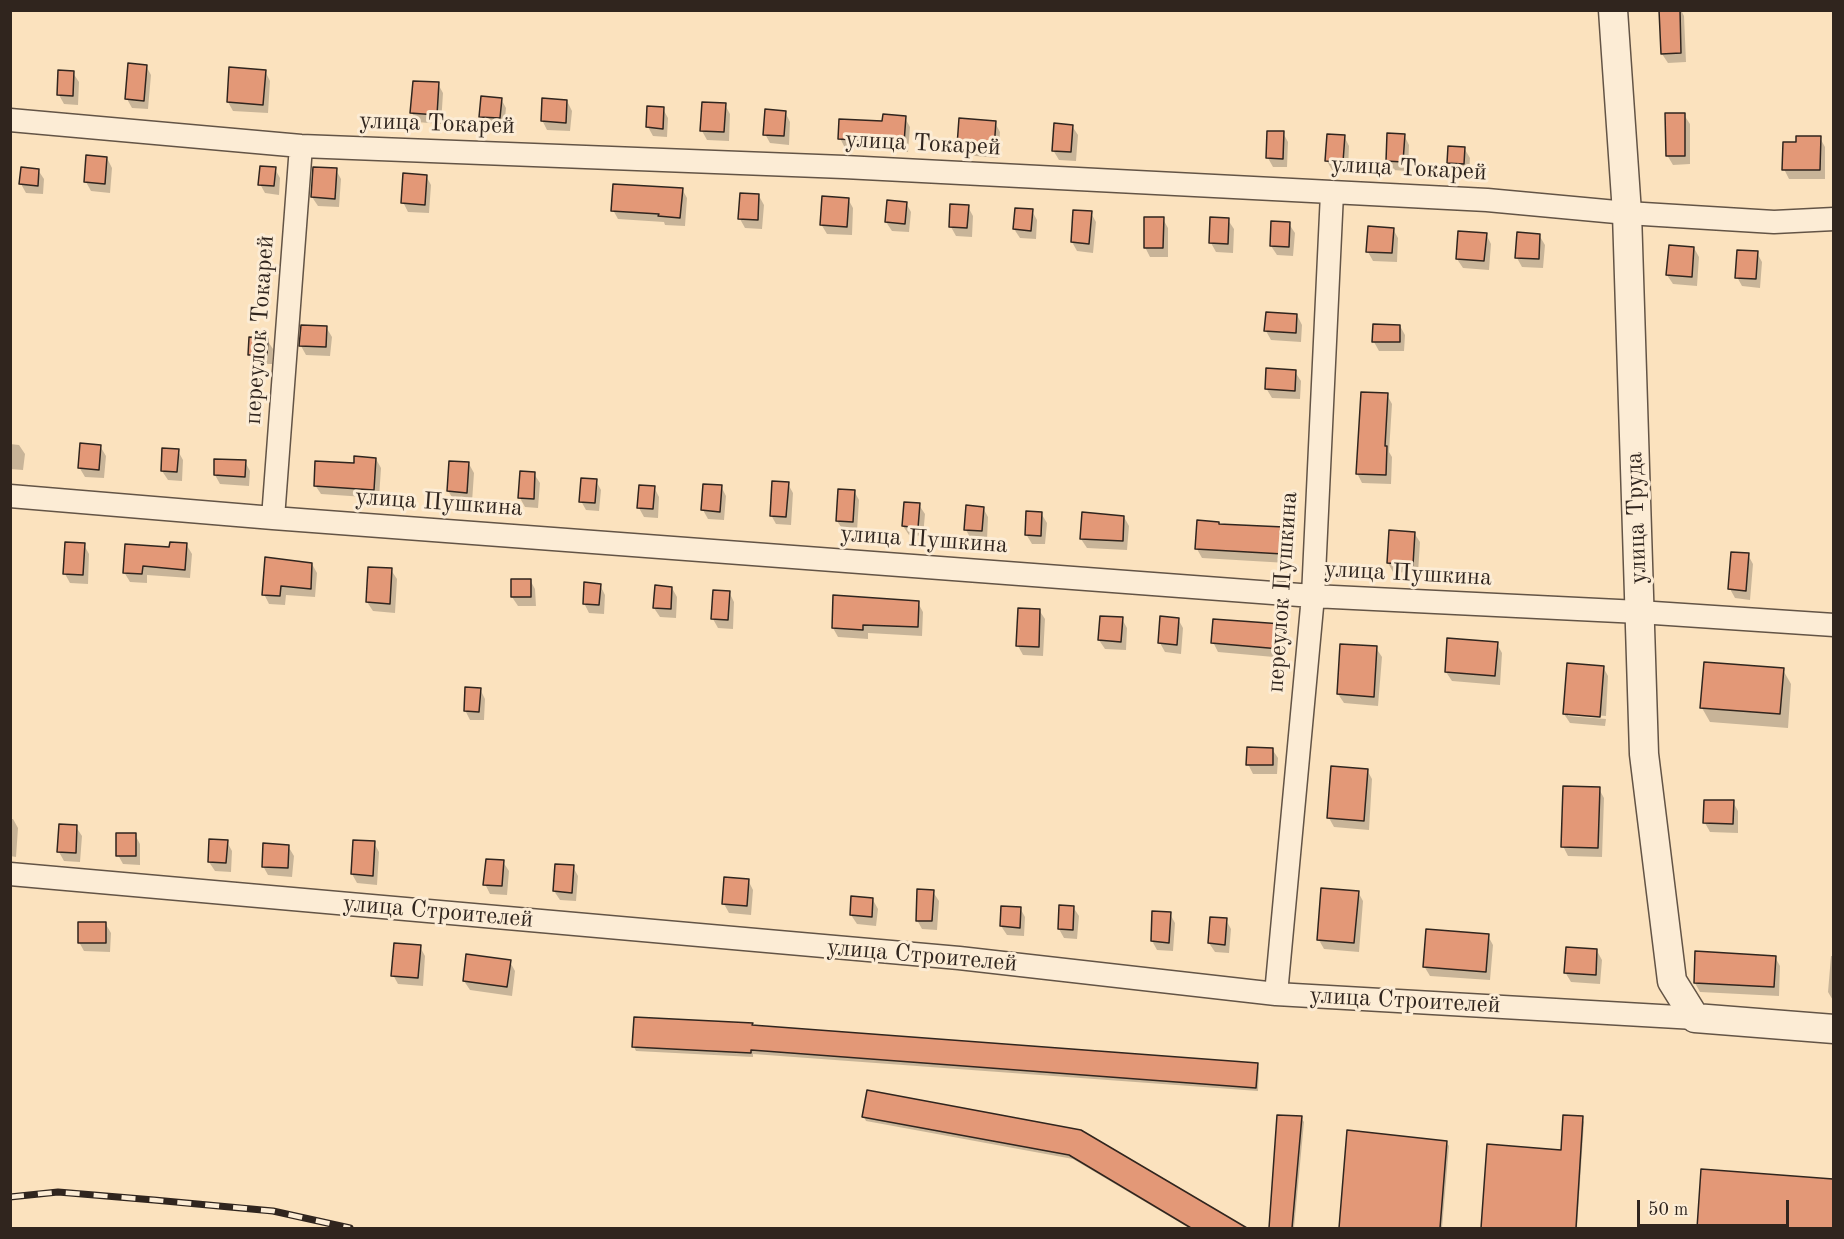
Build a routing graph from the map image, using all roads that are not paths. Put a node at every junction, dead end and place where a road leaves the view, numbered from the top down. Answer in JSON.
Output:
{"nodes":[{"id":1,"x":1613,"y":10,"type":"edge"},
{"id":2,"x":10,"y":120,"type":"edge"},
{"id":3,"x":301,"y":146,"type":"junction"},
{"id":4,"x":1332,"y":193,"type":"junction"},
{"id":5,"x":1627,"y":213,"type":"junction"},
{"id":6,"x":1833,"y":219,"type":"edge"},
{"id":7,"x":10,"y":496,"type":"edge"},
{"id":8,"x":273,"y":518,"type":"junction"},
{"id":9,"x":1313,"y":596,"type":"junction"},
{"id":10,"x":1640,"y":612,"type":"junction"},
{"id":11,"x":1833,"y":625,"type":"edge"},
{"id":12,"x":10,"y":874,"type":"edge"},
{"id":13,"x":1275,"y":994,"type":"junction"},
{"id":14,"x":1695,"y":1018,"type":"junction"},
{"id":15,"x":1833,"y":1029,"type":"edge"}],
"edges":[{"from":1,"to":5,"type":"street","name":"улица Труда"},
{"from":2,"to":3,"type":"street","name":"улица Токарей"},
{"from":3,"to":4,"type":"street","name":"улица Токарей"},
{"from":3,"to":8,"type":"street","name":"переулок Токарей"},
{"from":4,"to":5,"type":"street","name":"улица Токарей"},
{"from":4,"to":9,"type":"street","name":"переулок Пушкина"},
{"from":5,"to":6,"type":"street","name":"улица Токарей"},
{"from":5,"to":10,"type":"street","name":"улица Труда"},
{"from":7,"to":8,"type":"street","name":"улица Пушкина"},
{"from":8,"to":9,"type":"street","name":"улица Пушкина"},
{"from":9,"to":10,"type":"street","name":"улица Пушкина"},
{"from":9,"to":13,"type":"street","name":"переулок Пушкина"},
{"from":10,"to":11,"type":"street","name":"улица Пушкина"},
{"from":10,"to":14,"type":"street","name":"улица Труда"},
{"from":12,"to":13,"type":"street","name":"улица Строителей"},
{"from":13,"to":14,"type":"street","name":"улица Строителей"},
{"from":14,"to":15,"type":"street","name":"улица Строителей"}]}
